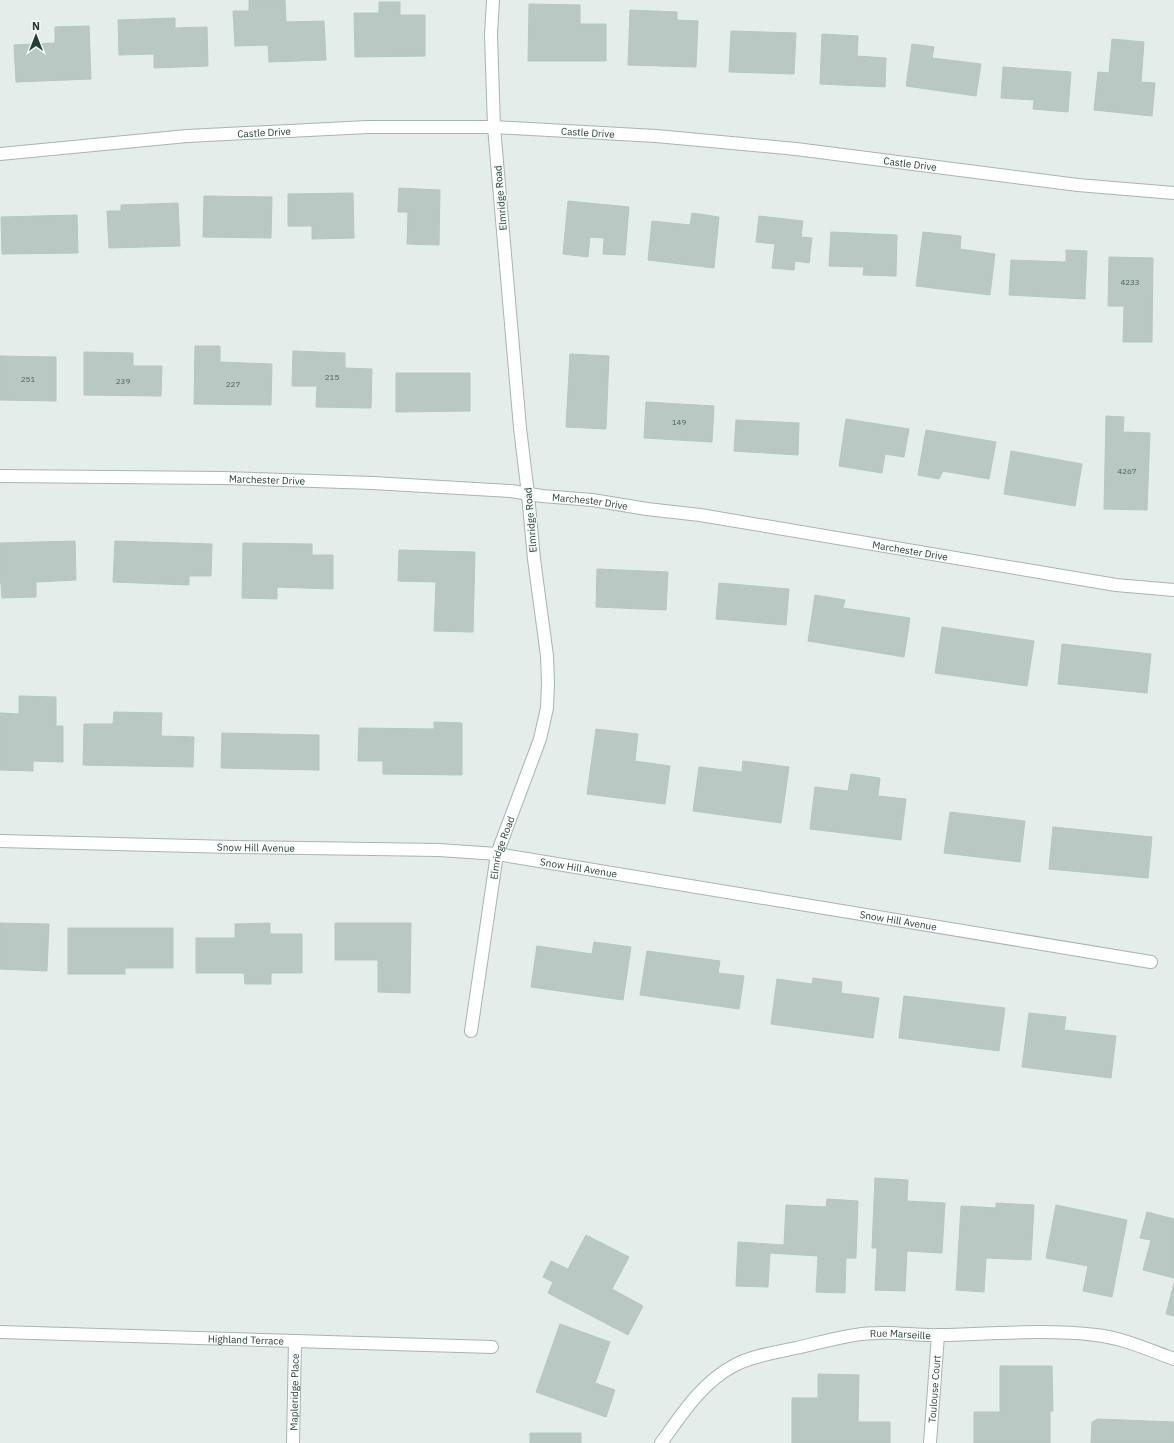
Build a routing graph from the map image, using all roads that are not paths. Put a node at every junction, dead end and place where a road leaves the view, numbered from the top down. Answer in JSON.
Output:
{"nodes":[{"id":1,"x":493,"y":0,"type":"edge"},
{"id":2,"x":494,"y":127,"type":"junction"},
{"id":3,"x":0,"y":154,"type":"edge"},
{"id":4,"x":1174,"y":193,"type":"edge"},
{"id":5,"x":0,"y":476,"type":"edge"},
{"id":6,"x":528,"y":494,"type":"junction"},
{"id":7,"x":1174,"y":590,"type":"edge"},
{"id":8,"x":0,"y":841,"type":"edge"},
{"id":9,"x":497,"y":854,"type":"junction"},
{"id":10,"x":1151,"y":962,"type":"dead end"},
{"id":11,"x":471,"y":1031,"type":"dead end"},
{"id":12,"x":0,"y":1332,"type":"edge"},
{"id":13,"x":938,"y":1335,"type":"junction"},
{"id":14,"x":295,"y":1342,"type":"junction"},
{"id":15,"x":492,"y":1347,"type":"dead end"},
{"id":16,"x":1174,"y":1360,"type":"edge"},
{"id":17,"x":293,"y":1443,"type":"edge"},
{"id":18,"x":661,"y":1443,"type":"edge"},
{"id":19,"x":930,"y":1443,"type":"edge"}],
"edges":[{"from":1,"to":2,"type":"street","name":"Elmridge Road"},
{"from":2,"to":3,"type":"street","name":"Castle Drive"},
{"from":2,"to":4,"type":"street","name":"Castle Drive"},
{"from":2,"to":6,"type":"street","name":"Elmridge Road"},
{"from":5,"to":6,"type":"street","name":"Marchester Drive"},
{"from":6,"to":7,"type":"street","name":"Marchester Drive"},
{"from":6,"to":9,"type":"street","name":"Elmridge Road"},
{"from":8,"to":9,"type":"street","name":"Snow Hill Avenue"},
{"from":9,"to":10,"type":"street","name":"Snow Hill Avenue"},
{"from":9,"to":11,"type":"street","name":"Elmridge Road"},
{"from":12,"to":14,"type":"street","name":"Highland Terrace"},
{"from":13,"to":16,"type":"street","name":"Rue Marseille"},
{"from":13,"to":18,"type":"street","name":"Rue Marseille"},
{"from":13,"to":19,"type":"street","name":"Toulouse Court"},
{"from":14,"to":15,"type":"street","name":"Highland Terrace"},
{"from":14,"to":17,"type":"street","name":"Mapleridge Place"}]}
